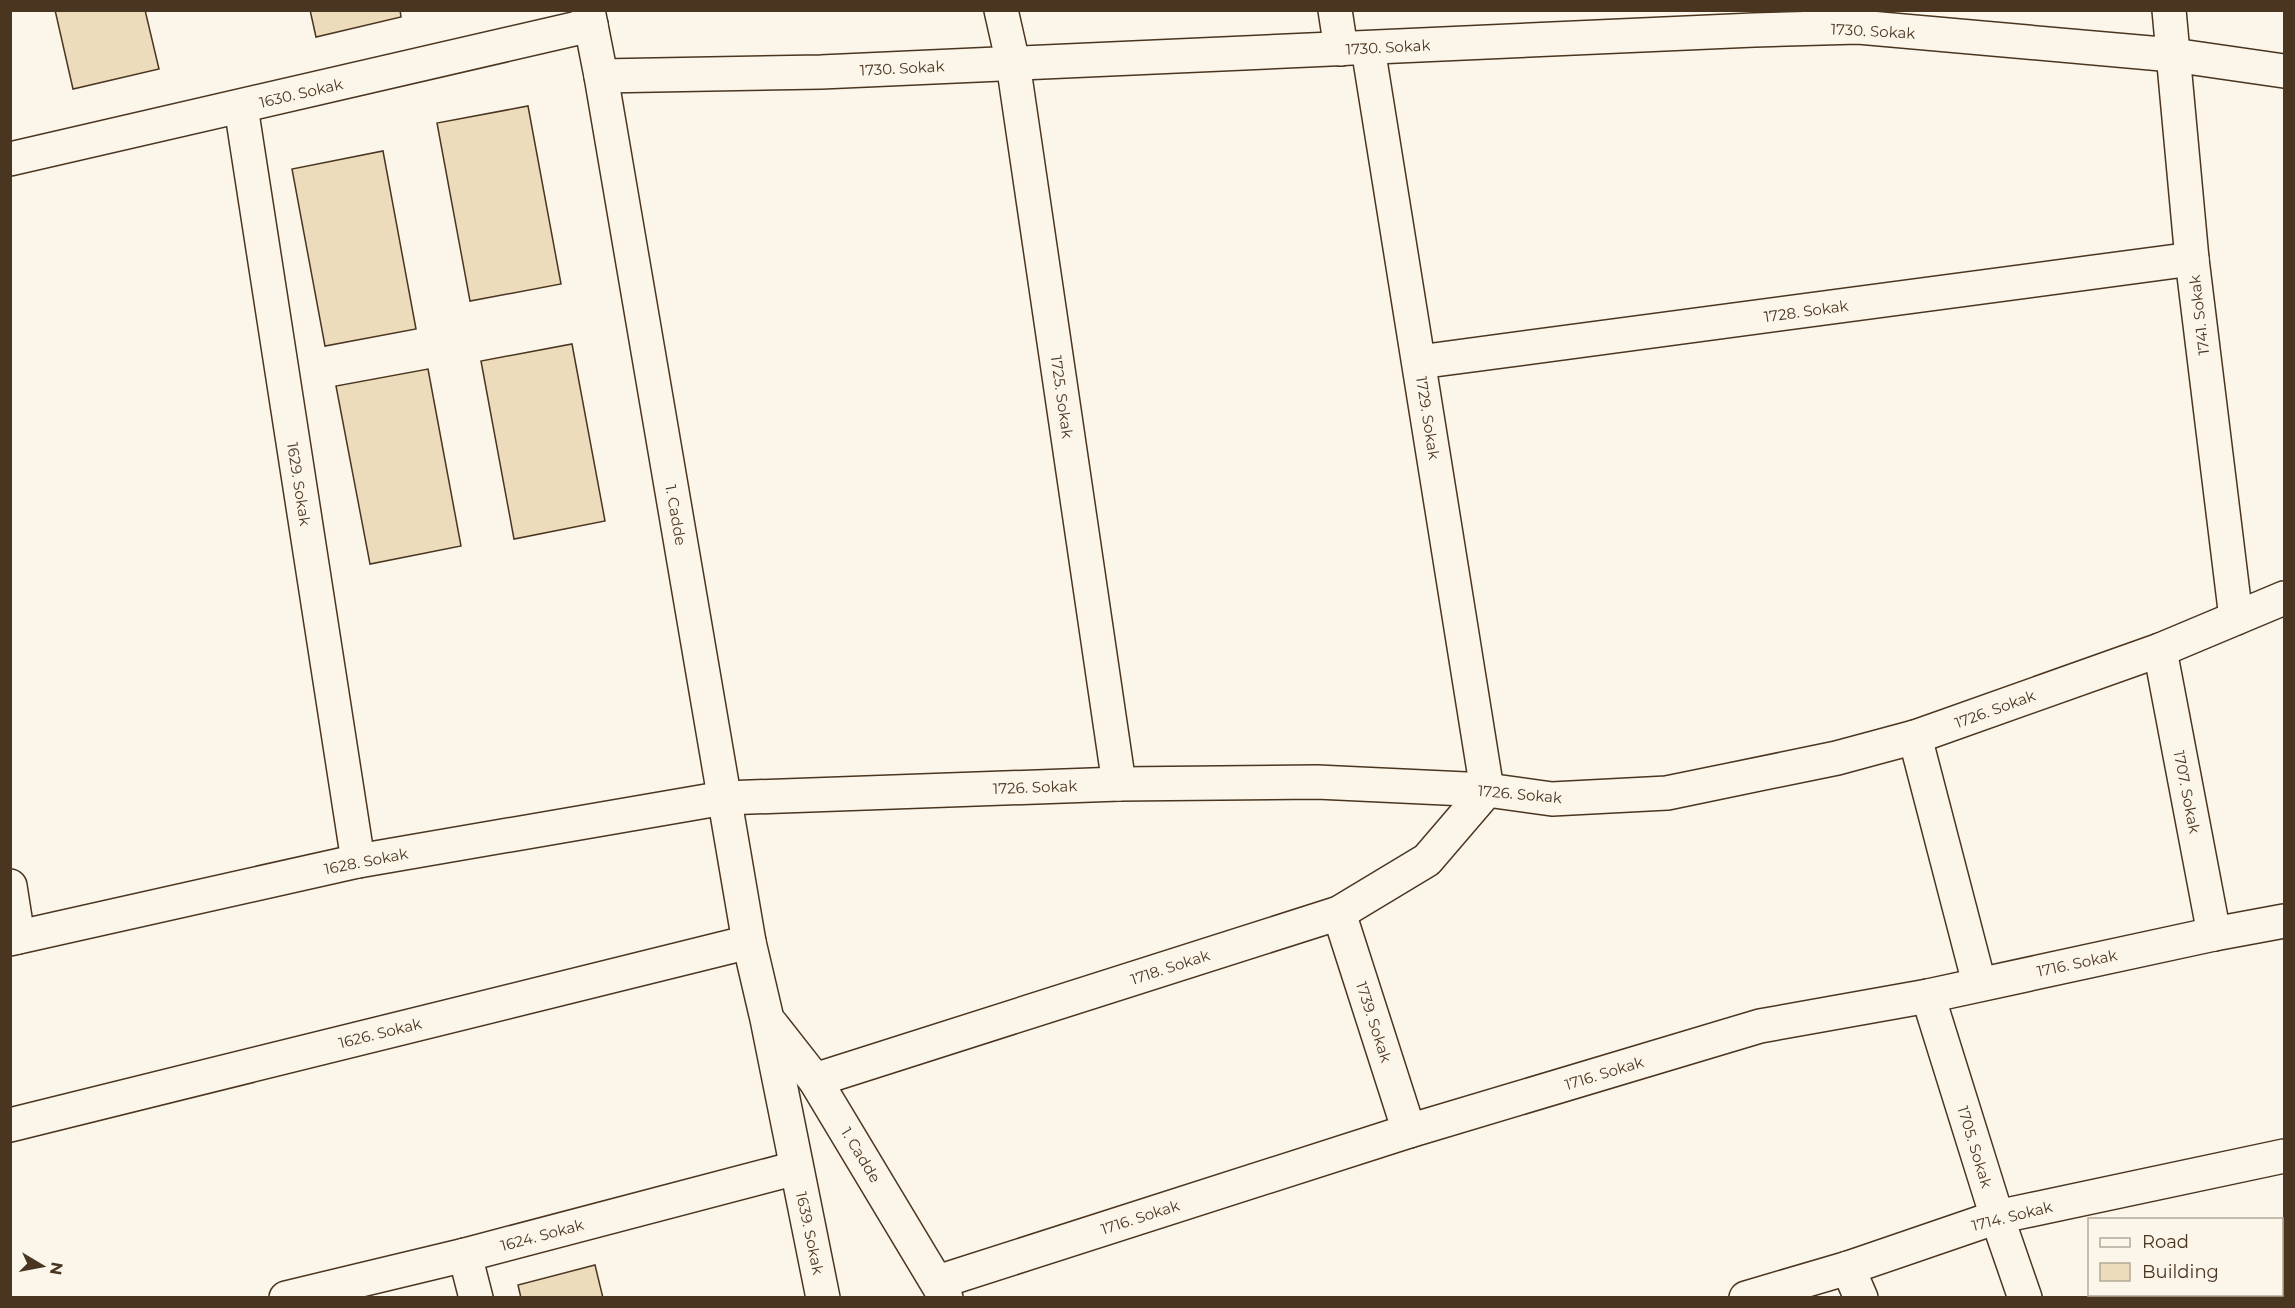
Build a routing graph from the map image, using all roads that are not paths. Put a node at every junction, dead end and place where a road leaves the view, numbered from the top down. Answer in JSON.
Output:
{"nodes":[{"id":1,"x":1001,"y":10,"type":"edge"},
{"id":2,"x":1335,"y":10,"type":"edge"},
{"id":3,"x":2169,"y":10,"type":"edge"},
{"id":4,"x":590,"y":18,"type":"edge"},
{"id":5,"x":1752,"y":20,"type":"edge"},
{"id":6,"x":1354,"y":48,"type":"junction"},
{"id":7,"x":2173,"y":55,"type":"junction"},
{"id":8,"x":1013,"y":63,"type":"junction"},
{"id":9,"x":2284,"y":71,"type":"edge"},
{"id":10,"x":601,"y":76,"type":"junction"},
{"id":11,"x":241,"y":107,"type":"junction"},
{"id":12,"x":10,"y":159,"type":"edge"},
{"id":13,"x":2192,"y":260,"type":"junction"},
{"id":14,"x":1419,"y":362,"type":"junction"},
{"id":15,"x":2284,"y":598,"type":"edge"},
{"id":16,"x":2236,"y":618,"type":"junction"},
{"id":17,"x":2160,"y":650,"type":"junction"},
{"id":18,"x":1915,"y":737,"type":"junction"},
{"id":19,"x":1119,"y":784,"type":"junction"},
{"id":20,"x":1487,"y":790,"type":"junction"},
{"id":21,"x":724,"y":798,"type":"junction"},
{"id":22,"x":358,"y":861,"type":"junction"},
{"id":23,"x":10,"y":886,"type":"edge"},
{"id":24,"x":1339,"y":913,"type":"junction"},
{"id":25,"x":2284,"y":921,"type":"edge"},
{"id":26,"x":2214,"y":934,"type":"junction"},
{"id":27,"x":14,"y":938,"type":"edge"},
{"id":28,"x":748,"y":942,"type":"junction"},
{"id":29,"x":1979,"y":983,"type":"junction"},
{"id":30,"x":1928,"y":996,"type":"junction"},
{"id":31,"x":767,"y":1019,"type":"junction"},
{"id":32,"x":815,"y":1080,"type":"junction"},
{"id":33,"x":10,"y":1125,"type":"edge"},
{"id":34,"x":1409,"y":1131,"type":"junction"},
{"id":35,"x":2284,"y":1156,"type":"edge"},
{"id":36,"x":796,"y":1168,"type":"junction"},
{"id":37,"x":1997,"y":1216,"type":"junction"},
{"id":38,"x":465,"y":1255,"type":"junction"},
{"id":39,"x":1854,"y":1283,"type":"edge"},
{"id":40,"x":942,"y":1290,"type":"edge"},
{"id":41,"x":286,"y":1298,"type":"edge"},
{"id":42,"x":476,"y":1298,"type":"edge"},
{"id":43,"x":823,"y":1298,"type":"edge"},
{"id":44,"x":1746,"y":1298,"type":"edge"},
{"id":45,"x":2025,"y":1298,"type":"edge"}],
"edges":[{"from":1,"to":8,"type":"street","name":"1725. Sokak"},
{"from":2,"to":6,"type":"street","name":"1729. Sokak"},
{"from":3,"to":7,"type":"street","name":"1741. Sokak"},
{"from":4,"to":10,"type":"street","name":"1. Cadde"},
{"from":4,"to":11,"type":"street","name":"1630. Sokak"},
{"from":5,"to":6,"type":"street","name":"1730. Sokak"},
{"from":5,"to":7,"type":"street","name":"1730. Sokak"},
{"from":6,"to":8,"type":"street","name":"1730. Sokak"},
{"from":6,"to":14,"type":"street","name":"1729. Sokak"},
{"from":7,"to":9,"type":"street","name":"1730. Sokak"},
{"from":7,"to":13,"type":"street","name":"1741. Sokak"},
{"from":8,"to":10,"type":"street","name":"1730. Sokak"},
{"from":8,"to":19,"type":"street","name":"1725. Sokak"},
{"from":10,"to":21,"type":"street","name":"1. Cadde"},
{"from":11,"to":12,"type":"street","name":"1630. Sokak"},
{"from":11,"to":22,"type":"street","name":"1629. Sokak"},
{"from":13,"to":14,"type":"street","name":"1728. Sokak"},
{"from":13,"to":16,"type":"street","name":"1741. Sokak"},
{"from":14,"to":20,"type":"street","name":"1729. Sokak"},
{"from":15,"to":16,"type":"street","name":"1726. Sokak"},
{"from":16,"to":17,"type":"street","name":"1726. Sokak"},
{"from":17,"to":18,"type":"street","name":"1726. Sokak"},
{"from":17,"to":26,"type":"street","name":"1707. Sokak"},
{"from":18,"to":20,"type":"street","name":"1726. Sokak"},
{"from":18,"to":29,"type":"street"},
{"from":19,"to":20,"type":"street","name":"1726. Sokak"},
{"from":19,"to":21,"type":"street","name":"1726. Sokak"},
{"from":20,"to":24,"type":"street","name":"1718. Sokak"},
{"from":21,"to":22,"type":"street","name":"1628. Sokak"},
{"from":21,"to":28,"type":"street","name":"1. Cadde"},
{"from":22,"to":27,"type":"street","name":"1628. Sokak"},
{"from":23,"to":27,"type":"street"},
{"from":24,"to":32,"type":"street","name":"1718. Sokak"},
{"from":24,"to":34,"type":"street","name":"1739. Sokak"},
{"from":25,"to":26,"type":"street","name":"1716. Sokak"},
{"from":26,"to":29,"type":"street","name":"1716. Sokak"},
{"from":28,"to":31,"type":"street","name":"1. Cadde"},
{"from":28,"to":33,"type":"street","name":"1626. Sokak"},
{"from":29,"to":30,"type":"street","name":"1716. Sokak"},
{"from":30,"to":34,"type":"street","name":"1716. Sokak"},
{"from":30,"to":37,"type":"street","name":"1705. Sokak"},
{"from":31,"to":32,"type":"street","name":"1. Cadde"},
{"from":31,"to":36,"type":"street","name":"1. Cadde"},
{"from":32,"to":40,"type":"street","name":"1. Cadde"},
{"from":34,"to":40,"type":"street","name":"1716. Sokak"},
{"from":35,"to":37,"type":"street","name":"1714. Sokak"},
{"from":36,"to":38,"type":"street","name":"1624. Sokak"},
{"from":36,"to":43,"type":"street","name":"1639. Sokak"},
{"from":37,"to":39,"type":"street","name":"1714. Sokak"},
{"from":37,"to":45,"type":"street","name":"1705. Sokak"},
{"from":38,"to":41,"type":"street","name":"1624. Sokak"},
{"from":38,"to":42,"type":"street"},
{"from":39,"to":44,"type":"street","name":"1714. Sokak"}]}
